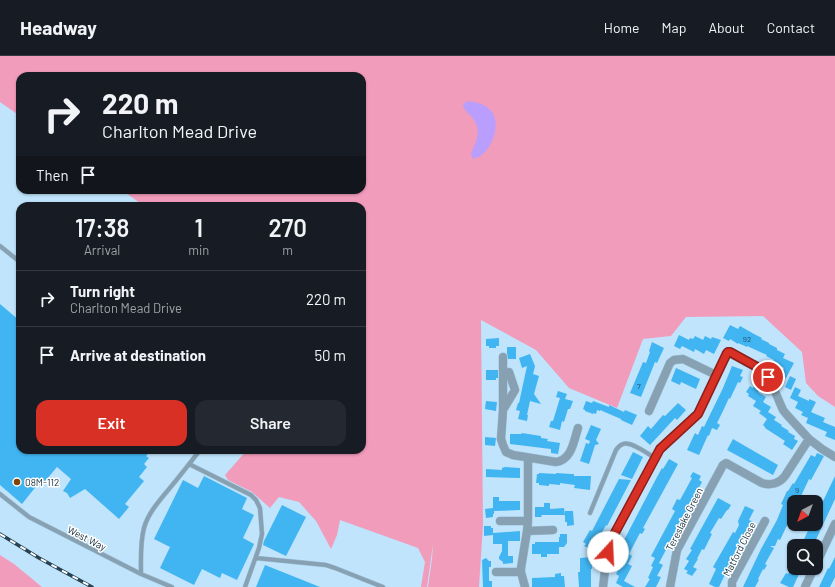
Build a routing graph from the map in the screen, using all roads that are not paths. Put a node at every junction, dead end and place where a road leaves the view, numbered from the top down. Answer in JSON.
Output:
{"nodes":[{"id":1,"x":0,"y":246,"type":"edge"},
{"id":2,"x":16,"y":259,"type":"edge"},
{"id":3,"x":503,"y":357,"type":"dead end"},
{"id":4,"x":509,"y":372,"type":"dead end"},
{"id":5,"x":716,"y":375,"type":"junction"},
{"id":6,"x":503,"y":410,"type":"junction"},
{"id":7,"x":649,"y":411,"type":"dead end"},
{"id":8,"x":578,"y":428,"type":"dead end"},
{"id":9,"x":810,"y":439,"type":"junction"},
{"id":10,"x":197,"y":454,"type":"edge"},
{"id":11,"x":835,"y":457,"type":"edge"},
{"id":12,"x":528,"y":458,"type":"junction"},
{"id":13,"x":655,"y":458,"type":"junction"},
{"id":14,"x":189,"y":464,"type":"junction"},
{"id":15,"x":0,"y":494,"type":"edge"},
{"id":16,"x":590,"y":513,"type":"dead end"},
{"id":17,"x":500,"y":520,"type":"dead end"},
{"id":18,"x":528,"y":521,"type":"junction"},
{"id":19,"x":765,"y":521,"type":"dead end"},
{"id":20,"x":835,"y":524,"type":"edge"},
{"id":21,"x":553,"y":530,"type":"dead end"},
{"id":22,"x":527,"y":531,"type":"junction"},
{"id":23,"x":823,"y":549,"type":"edge"},
{"id":24,"x":256,"y":558,"type":"junction"},
{"id":25,"x":500,"y":571,"type":"dead end"},
{"id":26,"x":521,"y":572,"type":"junction"},
{"id":27,"x":141,"y":574,"type":"junction"},
{"id":28,"x":811,"y":575,"type":"edge"},
{"id":29,"x":172,"y":587,"type":"edge"},
{"id":30,"x":245,"y":587,"type":"edge"},
{"id":31,"x":383,"y":587,"type":"edge"},
{"id":32,"x":525,"y":587,"type":"edge"},
{"id":33,"x":603,"y":587,"type":"edge"},
{"id":34,"x":670,"y":587,"type":"edge"},
{"id":35,"x":732,"y":587,"type":"edge"},
{"id":36,"x":805,"y":587,"type":"edge"}],
"edges":[{"from":1,"to":2,"type":"lane"},
{"from":3,"to":6,"type":"street"},
{"from":4,"to":6,"type":"street"},
{"from":5,"to":7,"type":"street"},
{"from":5,"to":9,"type":"street"},
{"from":5,"to":13,"type":"street"},
{"from":6,"to":12,"type":"street"},
{"from":8,"to":12,"type":"street"},
{"from":9,"to":11,"type":"street"},
{"from":9,"to":34,"type":"street","name":"Tereslake Green"},
{"from":10,"to":14,"type":"lane"},
{"from":12,"to":18,"type":"street"},
{"from":13,"to":16,"type":"lane"},
{"from":13,"to":33,"type":"street"},
{"from":14,"to":24,"type":"lane"},
{"from":14,"to":27,"type":"lane"},
{"from":15,"to":27,"type":"lane","name":"West Way"},
{"from":17,"to":18,"type":"street"},
{"from":18,"to":22,"type":"street"},
{"from":19,"to":35,"type":"street","name":"Matford Close"},
{"from":20,"to":23,"type":"street"},
{"from":21,"to":22,"type":"street"},
{"from":22,"to":26,"type":"street"},
{"from":24,"to":30,"type":"lane"},
{"from":24,"to":31,"type":"lane"},
{"from":25,"to":26,"type":"street"},
{"from":26,"to":32,"type":"street"},
{"from":27,"to":29,"type":"lane","name":"West Way"},
{"from":28,"to":36,"type":"street"}]}
